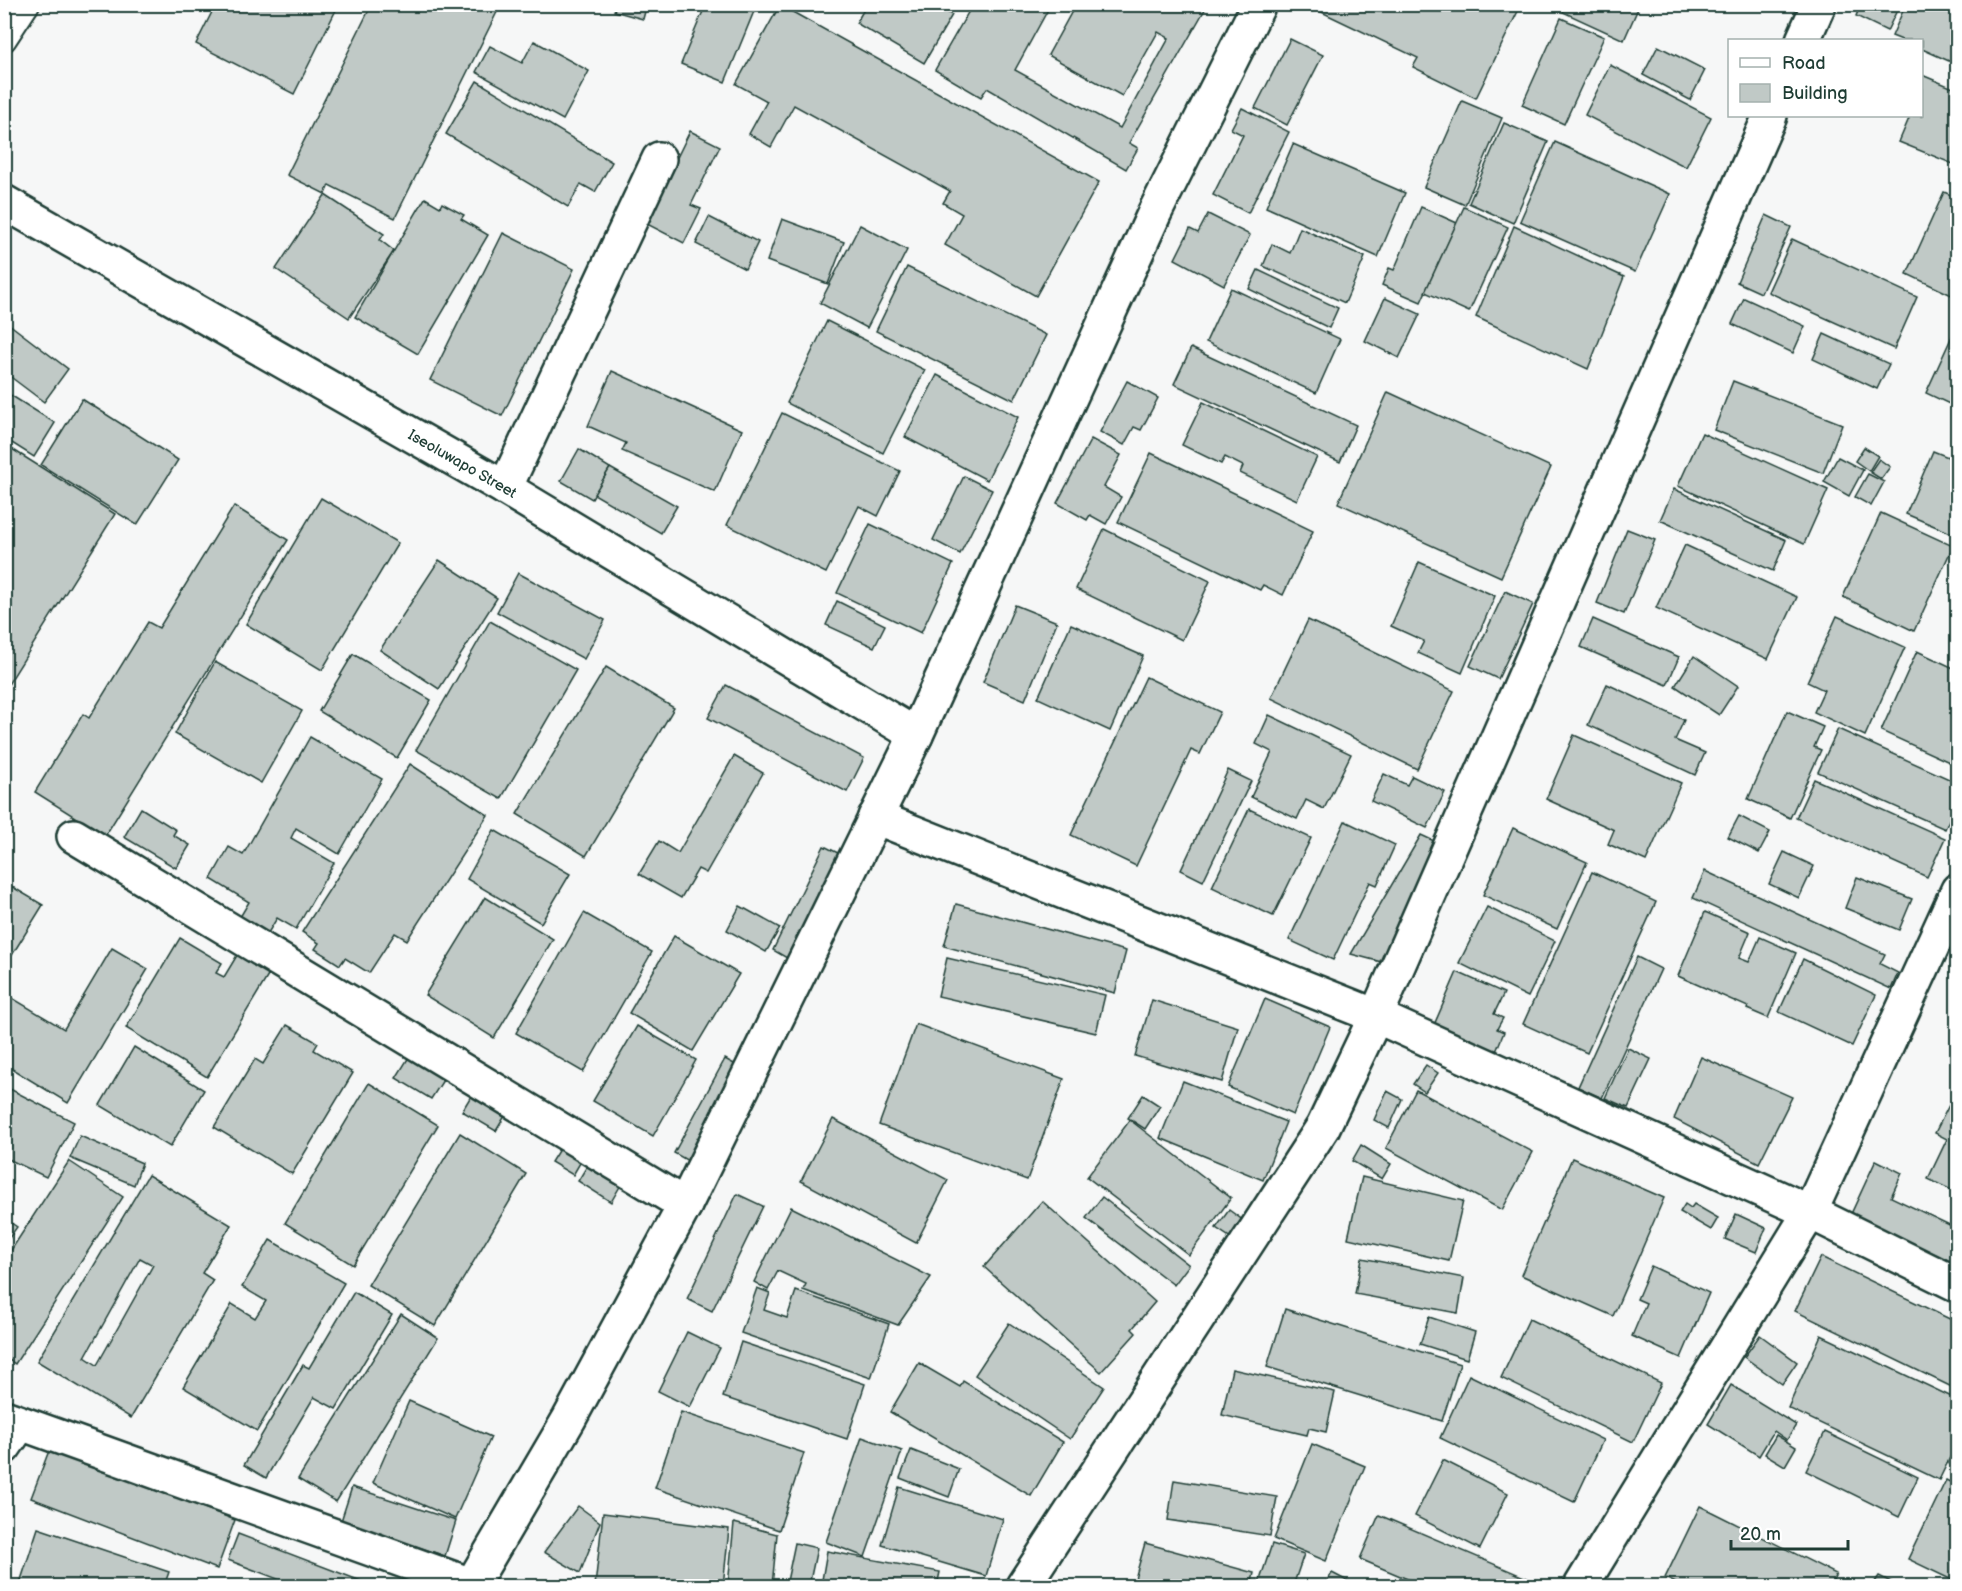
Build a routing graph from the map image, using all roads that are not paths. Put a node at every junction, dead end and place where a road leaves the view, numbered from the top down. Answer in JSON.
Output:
{"nodes":[{"id":1,"x":27,"y":4,"type":"edge"},
{"id":2,"x":1259,"y":4,"type":"edge"},
{"id":3,"x":1819,"y":4,"type":"edge"},
{"id":4,"x":4,"y":39,"type":"edge"},
{"id":5,"x":1803,"y":39,"type":"edge"},
{"id":6,"x":1770,"y":117,"type":"edge"},
{"id":7,"x":659,"y":159,"type":"dead end"},
{"id":8,"x":4,"y":202,"type":"edge"},
{"id":9,"x":505,"y":488,"type":"junction"},
{"id":10,"x":916,"y":735,"type":"junction"},
{"id":11,"x":875,"y":817,"type":"junction"},
{"id":12,"x":74,"y":836,"type":"dead end"},
{"id":13,"x":1958,"y":890,"type":"edge"},
{"id":14,"x":1376,"y":1016,"type":"junction"},
{"id":15,"x":685,"y":1205,"type":"junction"},
{"id":16,"x":1810,"y":1212,"type":"junction"},
{"id":17,"x":1958,"y":1285,"type":"edge"},
{"id":18,"x":10,"y":1429,"type":"edge"},
{"id":19,"x":471,"y":1586,"type":"edge"},
{"id":20,"x":1023,"y":1587,"type":"edge"},
{"id":21,"x":1581,"y":1587,"type":"edge"}],
"edges":[{"from":1,"to":4,"type":"lane"},
{"from":2,"to":10,"type":"street"},
{"from":3,"to":5,"type":"street"},
{"from":6,"to":14,"type":"street"},
{"from":7,"to":9,"type":"street"},
{"from":8,"to":9,"type":"street","name":"Iseoluwapo Street"},
{"from":9,"to":10,"type":"street","name":"Iseoluwapo Street"},
{"from":10,"to":11,"type":"street"},
{"from":11,"to":14,"type":"street"},
{"from":11,"to":15,"type":"street"},
{"from":12,"to":15,"type":"street"},
{"from":13,"to":16,"type":"street"},
{"from":14,"to":16,"type":"street"},
{"from":14,"to":20,"type":"street"},
{"from":15,"to":19,"type":"street"},
{"from":16,"to":17,"type":"street"},
{"from":16,"to":21,"type":"street"},
{"from":18,"to":19,"type":"street"}]}
